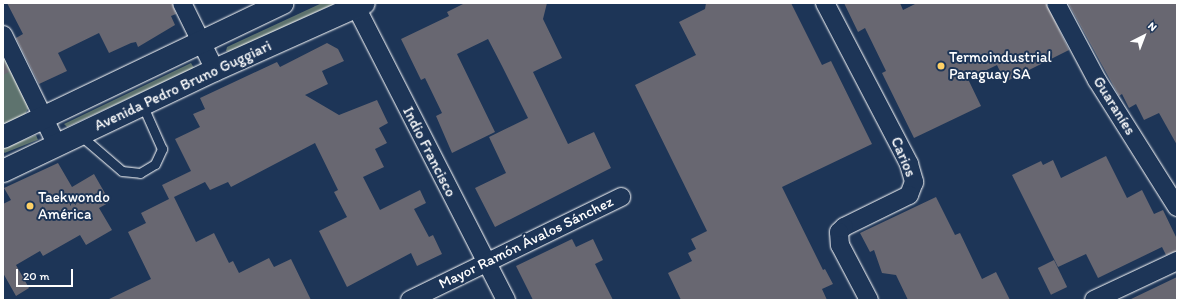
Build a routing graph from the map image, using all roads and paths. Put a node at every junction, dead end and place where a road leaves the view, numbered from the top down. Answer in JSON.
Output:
{"nodes":[{"id":1,"x":182,"y":3,"type":"edge"},
{"id":2,"x":283,"y":3,"type":"edge"},
{"id":3,"x":825,"y":3,"type":"edge"},
{"id":4,"x":1056,"y":3,"type":"edge"},
{"id":5,"x":358,"y":4,"type":"edge"},
{"id":6,"x":3,"y":35,"type":"edge"},
{"id":7,"x":202,"y":43,"type":"junction"},
{"id":8,"x":215,"y":70,"type":"junction"},
{"id":9,"x":142,"y":104,"type":"junction"},
{"id":10,"x":44,"y":118,"type":"junction"},
{"id":11,"x":79,"y":134,"type":"junction"},
{"id":12,"x":3,"y":137,"type":"edge"},
{"id":13,"x":57,"y":145,"type":"junction"},
{"id":14,"x":3,"y":171,"type":"edge"},
{"id":15,"x":621,"y":197,"type":"dead end"},
{"id":16,"x":1177,"y":207,"type":"edge"},
{"id":17,"x":1177,"y":261,"type":"edge"},
{"id":18,"x":485,"y":262,"type":"junction"},
{"id":19,"x":410,"y":300,"type":"edge"},
{"id":20,"x":506,"y":300,"type":"edge"},
{"id":21,"x":869,"y":300,"type":"edge"},
{"id":22,"x":1094,"y":300,"type":"edge"}],
"edges":[{"from":1,"to":7,"type":"street"},
{"from":2,"to":7,"type":"main road","name":"Avenida Pedro Bruno Guggiari"},
{"from":3,"to":21,"type":"street","name":"Carios"},
{"from":4,"to":16,"type":"street","name":"Guaraníes"},
{"from":5,"to":8,"type":"main road","name":"Avenida Pedro Bruno Guggiari"},
{"from":5,"to":18,"type":"street","name":"Indio Francisco"},
{"from":6,"to":10,"type":"street"},
{"from":7,"to":8,"type":"street"},
{"from":7,"to":10,"type":"main road","name":"Avenida Pedro Bruno Guggiari"},
{"from":8,"to":9,"type":"main road","name":"Avenida Pedro Bruno Guggiari"},
{"from":9,"to":11,"type":"main road","name":"Avenida Pedro Bruno Guggiari"},
{"from":9,"to":11,"type":"lane"},
{"from":10,"to":12,"type":"main road","name":"Avenida Pedro Bruno Guggiari"},
{"from":10,"to":13,"type":"street"},
{"from":11,"to":13,"type":"main road","name":"Avenida Pedro Bruno Guggiari"},
{"from":13,"to":14,"type":"main road","name":"Avenida Pedro Bruno Guggiari"},
{"from":15,"to":18,"type":"street","name":"Mayor Ramón Ávalos Sánchez"},
{"from":17,"to":22,"type":"street"},
{"from":18,"to":19,"type":"street","name":"Mayor Ramón Ávalos Sánchez"},
{"from":18,"to":20,"type":"street","name":"Indio Francisco"}]}
